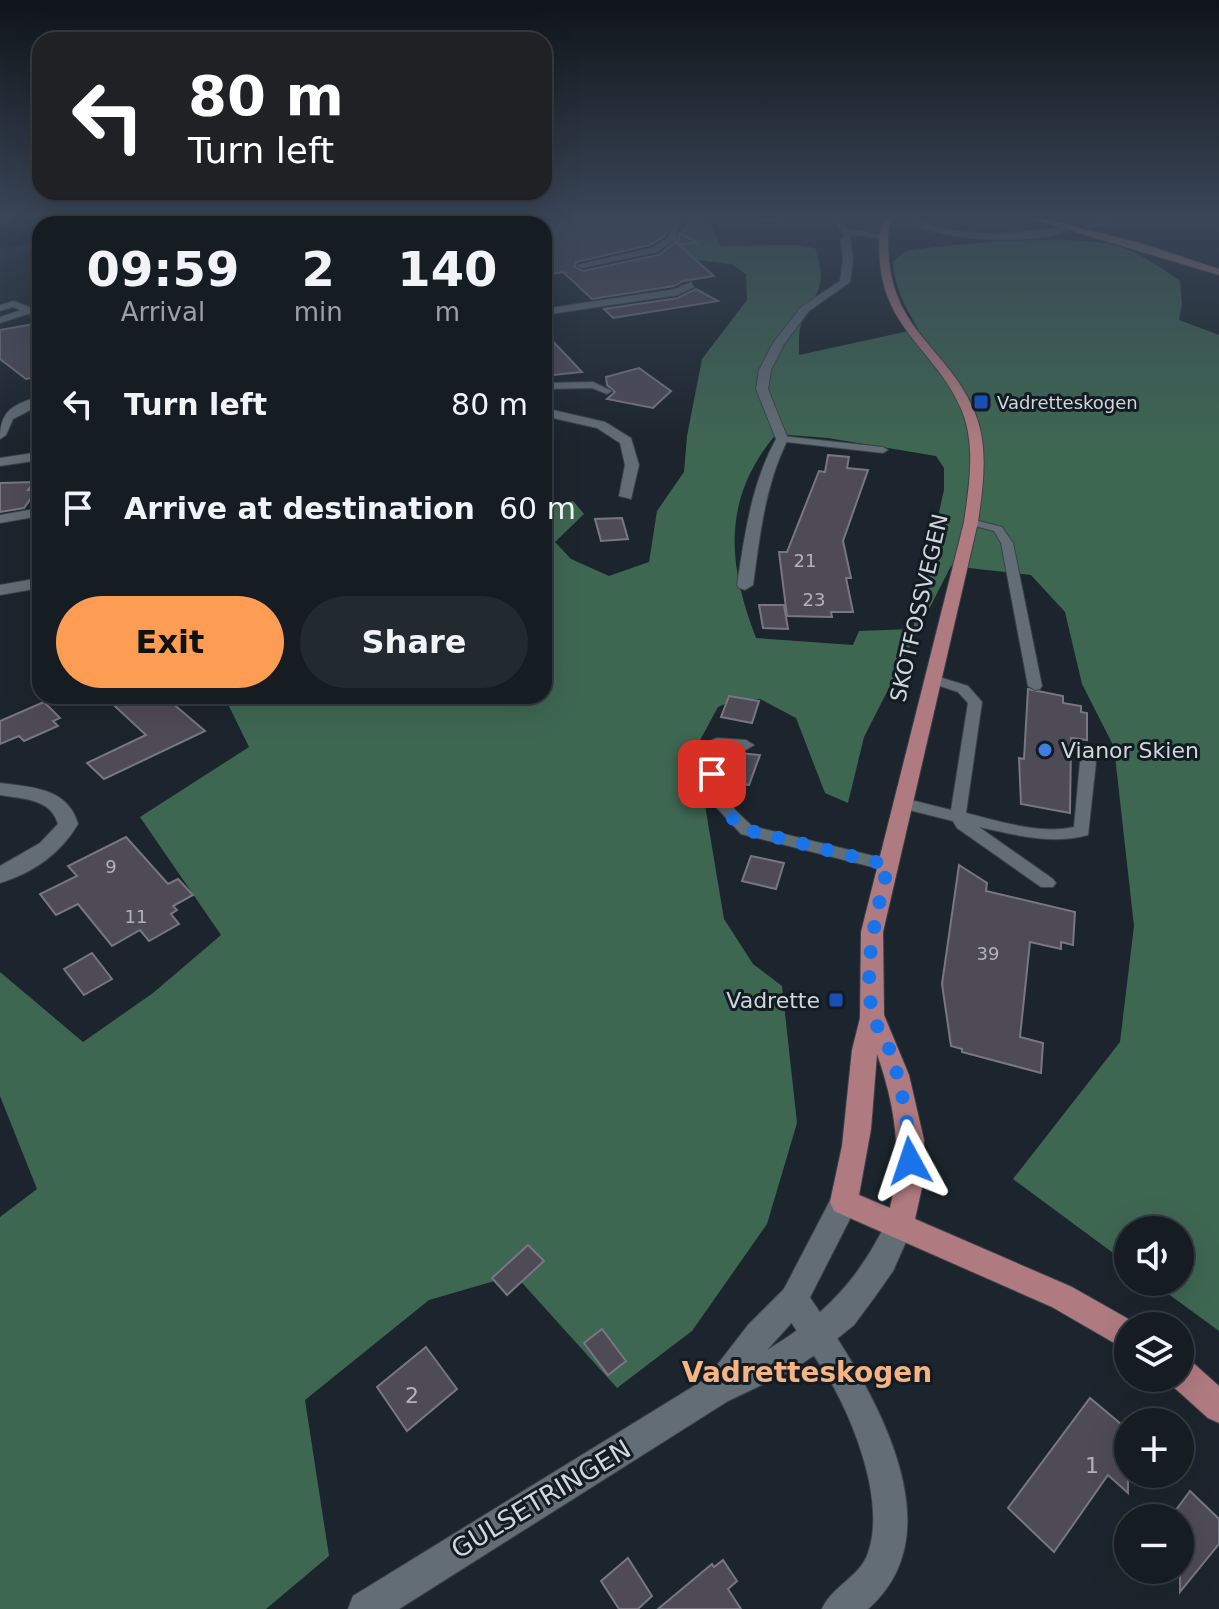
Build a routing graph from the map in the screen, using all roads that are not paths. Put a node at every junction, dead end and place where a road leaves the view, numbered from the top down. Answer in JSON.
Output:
{"nodes":[{"id":1,"x":664,"y":294,"type":"edge"},
{"id":2,"x":827,"y":294,"type":"edge"},
{"id":3,"x":889,"y":294,"type":"edge"},
{"id":4,"x":32,"y":300,"type":"edge"},
{"id":5,"x":14,"y":304,"type":"junction"},
{"id":6,"x":0,"y":308,"type":"edge"},
{"id":7,"x":32,"y":308,"type":"edge"},
{"id":8,"x":32,"y":310,"type":"edge"},
{"id":9,"x":552,"y":311,"type":"edge"},
{"id":10,"x":0,"y":320,"type":"edge"},
{"id":11,"x":552,"y":386,"type":"edge"},
{"id":12,"x":607,"y":391,"type":"dead end"},
{"id":13,"x":32,"y":404,"type":"edge"},
{"id":14,"x":552,"y":414,"type":"edge"},
{"id":15,"x":4,"y":418,"type":"edge"},
{"id":16,"x":0,"y":435,"type":"edge"},
{"id":17,"x":782,"y":439,"type":"junction"},
{"id":18,"x":883,"y":450,"type":"dead end"},
{"id":19,"x":32,"y":457,"type":"edge"},
{"id":20,"x":0,"y":462,"type":"edge"},
{"id":21,"x":626,"y":496,"type":"dead end"},
{"id":22,"x":32,"y":513,"type":"edge"},
{"id":23,"x":0,"y":519,"type":"edge"},
{"id":24,"x":971,"y":522,"type":"junction"},
{"id":25,"x":32,"y":584,"type":"edge"},
{"id":26,"x":745,"y":585,"type":"dead end"},
{"id":27,"x":0,"y":590,"type":"edge"},
{"id":28,"x":933,"y":679,"type":"junction"},
{"id":29,"x":1035,"y":686,"type":"dead end"},
{"id":30,"x":746,"y":745,"type":"dead end"},
{"id":31,"x":1088,"y":762,"type":"dead end"},
{"id":32,"x":0,"y":789,"type":"edge"},
{"id":33,"x":903,"y":803,"type":"junction"},
{"id":34,"x":958,"y":815,"type":"junction"},
{"id":35,"x":888,"y":865,"type":"junction"},
{"id":36,"x":0,"y":875,"type":"edge"},
{"id":37,"x":1047,"y":883,"type":"dead end"},
{"id":38,"x":872,"y":1015,"type":"junction"},
{"id":39,"x":844,"y":1202,"type":"junction"},
{"id":40,"x":899,"y":1226,"type":"junction"},
{"id":41,"x":794,"y":1299,"type":"junction"},
{"id":42,"x":1114,"y":1328,"type":"edge"},
{"id":43,"x":817,"y":1335,"type":"junction"},
{"id":44,"x":1194,"y":1385,"type":"edge"},
{"id":45,"x":717,"y":1390,"type":"junction"},
{"id":46,"x":1219,"y":1407,"type":"edge"},
{"id":47,"x":366,"y":1609,"type":"edge"},
{"id":48,"x":840,"y":1609,"type":"edge"}],
"edges":[{"from":1,"to":9,"type":"street"},
{"from":2,"to":17,"type":"street"},
{"from":3,"to":24,"type":"main road","name":"SKOTFOSSVEGEN"},
{"from":4,"to":5,"type":"street"},
{"from":5,"to":6,"type":"street"},
{"from":5,"to":7,"type":"street"},
{"from":8,"to":10,"type":"street"},
{"from":11,"to":12,"type":"lane"},
{"from":13,"to":15,"type":"street"},
{"from":14,"to":21,"type":"street"},
{"from":15,"to":16,"type":"street"},
{"from":17,"to":18,"type":"lane"},
{"from":17,"to":26,"type":"street"},
{"from":19,"to":20,"type":"street"},
{"from":22,"to":23,"type":"street"},
{"from":24,"to":28,"type":"main road","name":"SKOTFOSSVEGEN"},
{"from":24,"to":29,"type":"lane"},
{"from":25,"to":27,"type":"street"},
{"from":28,"to":33,"type":"main road","name":"SKOTFOSSVEGEN"},
{"from":28,"to":34,"type":"lane"},
{"from":30,"to":35,"type":"lane"},
{"from":31,"to":34,"type":"lane"},
{"from":32,"to":36,"type":"street"},
{"from":33,"to":34,"type":"lane"},
{"from":33,"to":35,"type":"main road","name":"SKOTFOSSVEGEN"},
{"from":34,"to":37,"type":"lane"},
{"from":35,"to":38,"type":"main road","name":"SKOTFOSSVEGEN"},
{"from":38,"to":39,"type":"main road","name":"SKOTFOSSVEGEN"},
{"from":38,"to":40,"type":"main road","name":"SKOTFOSSVEGEN"},
{"from":39,"to":40,"type":"main road"},
{"from":39,"to":41,"type":"street","name":"GULSETRINGEN"},
{"from":40,"to":42,"type":"main road"},
{"from":40,"to":43,"type":"street","name":"GULSETRINGEN"},
{"from":41,"to":43,"type":"street"},
{"from":41,"to":45,"type":"street","name":"GULSETRINGEN"},
{"from":43,"to":45,"type":"street","name":"GULSETRINGEN"},
{"from":43,"to":48,"type":"street"},
{"from":44,"to":46,"type":"main road"},
{"from":45,"to":47,"type":"street","name":"GULSETRINGEN"}]}
